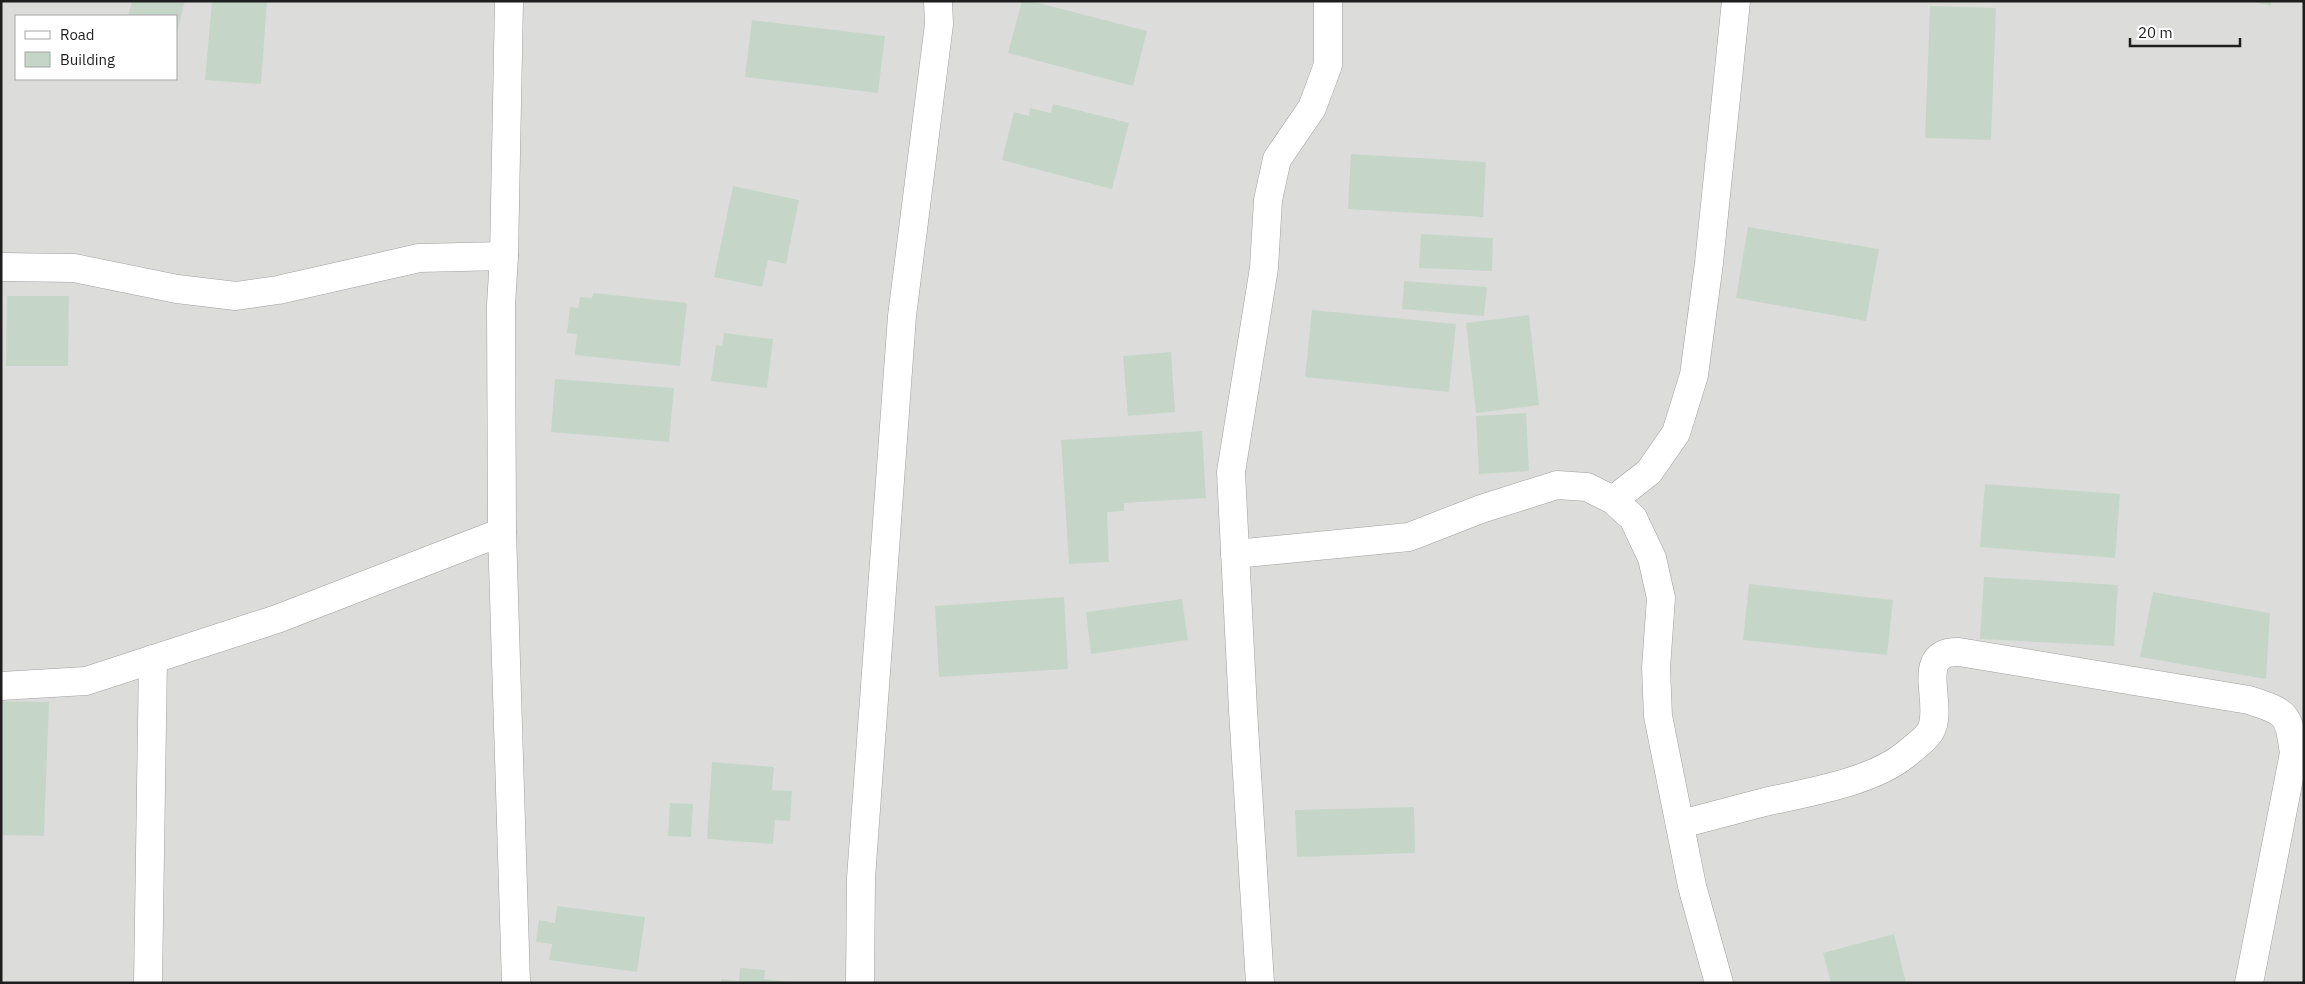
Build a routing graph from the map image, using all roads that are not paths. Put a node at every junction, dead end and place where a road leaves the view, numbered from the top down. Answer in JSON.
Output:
{"nodes":[{"id":1,"x":509,"y":1,"type":"edge"},
{"id":2,"x":938,"y":1,"type":"edge"},
{"id":3,"x":1328,"y":1,"type":"edge"},
{"id":4,"x":1736,"y":1,"type":"edge"},
{"id":5,"x":504,"y":256,"type":"junction"},
{"id":6,"x":1,"y":266,"type":"edge"},
{"id":7,"x":1613,"y":500,"type":"junction"},
{"id":8,"x":502,"y":532,"type":"junction"},
{"id":9,"x":1235,"y":554,"type":"junction"},
{"id":10,"x":153,"y":660,"type":"junction"},
{"id":11,"x":1,"y":686,"type":"edge"},
{"id":12,"x":1680,"y":824,"type":"junction"},
{"id":13,"x":148,"y":983,"type":"edge"},
{"id":14,"x":516,"y":983,"type":"edge"},
{"id":15,"x":860,"y":983,"type":"edge"},
{"id":16,"x":1260,"y":983,"type":"edge"},
{"id":17,"x":1719,"y":983,"type":"edge"},
{"id":18,"x":2249,"y":983,"type":"edge"}],
"edges":[{"from":1,"to":5,"type":"street"},
{"from":2,"to":15,"type":"street"},
{"from":3,"to":9,"type":"street"},
{"from":4,"to":7,"type":"street"},
{"from":5,"to":6,"type":"street"},
{"from":5,"to":8,"type":"street"},
{"from":7,"to":9,"type":"street"},
{"from":7,"to":12,"type":"street"},
{"from":8,"to":10,"type":"street"},
{"from":8,"to":14,"type":"street"},
{"from":9,"to":16,"type":"street"},
{"from":10,"to":11,"type":"street"},
{"from":10,"to":13,"type":"street"},
{"from":12,"to":17,"type":"street"},
{"from":12,"to":18,"type":"street"}]}
